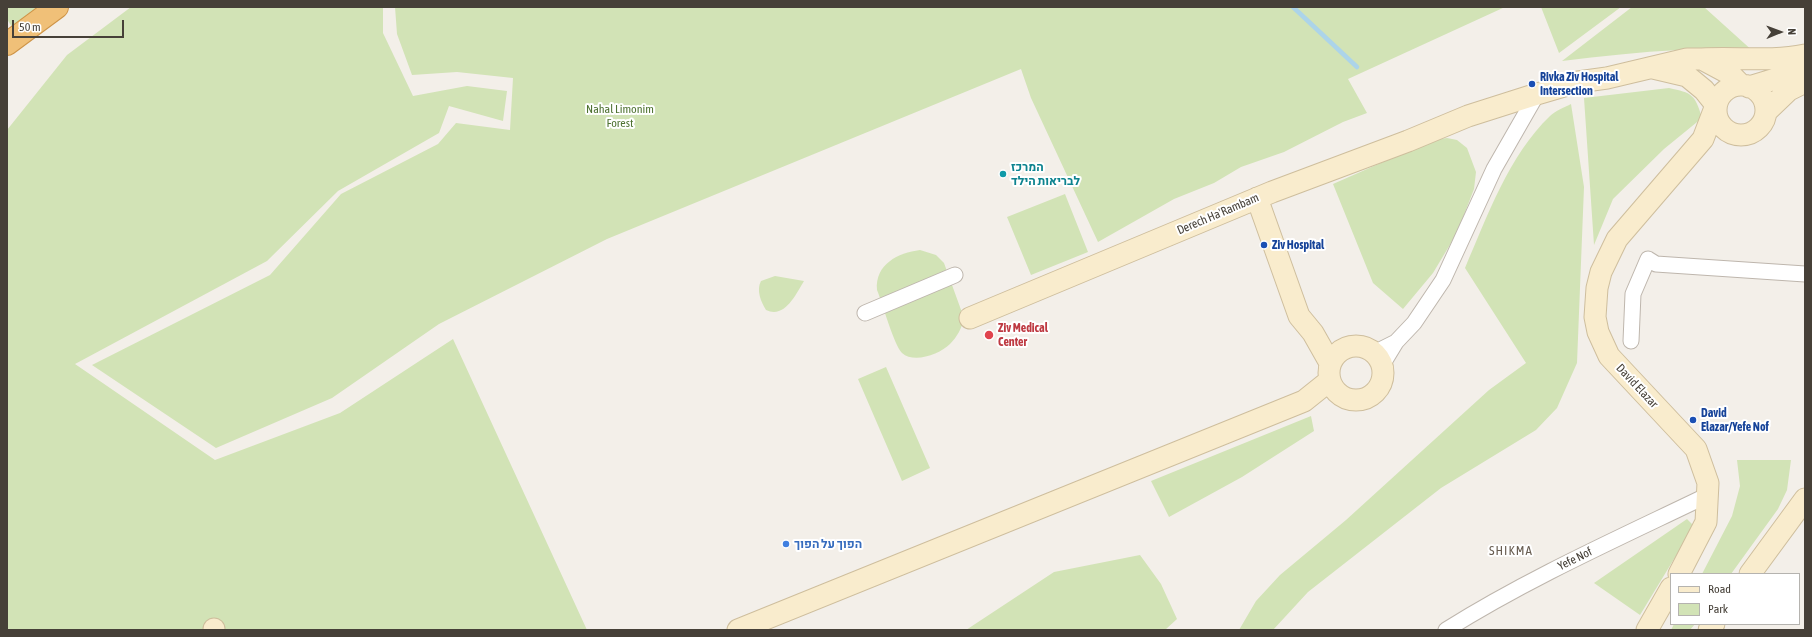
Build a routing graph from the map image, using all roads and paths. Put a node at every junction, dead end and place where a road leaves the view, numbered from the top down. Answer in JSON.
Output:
{"nodes":[{"id":1,"x":57,"y":7,"type":"edge"},
{"id":2,"x":7,"y":44,"type":"edge"},
{"id":3,"x":1805,"y":55,"type":"edge"},
{"id":4,"x":1702,"y":59,"type":"junction"},
{"id":5,"x":1648,"y":67,"type":"junction"},
{"id":6,"x":1805,"y":67,"type":"edge"},
{"id":7,"x":1805,"y":82,"type":"edge"},
{"id":8,"x":1745,"y":86,"type":"junction"},
{"id":9,"x":1537,"y":94,"type":"junction"},
{"id":10,"x":1716,"y":105,"type":"junction"},
{"id":11,"x":1766,"y":112,"type":"junction"},
{"id":12,"x":1737,"y":135,"type":"junction"},
{"id":13,"x":1265,"y":195,"type":"junction"},
{"id":14,"x":1652,"y":196,"type":"junction"},
{"id":15,"x":1805,"y":274,"type":"edge"},
{"id":16,"x":955,"y":275,"type":"dead end"},
{"id":17,"x":865,"y":313,"type":"dead end"},
{"id":18,"x":970,"y":318,"type":"dead end"},
{"id":19,"x":1313,"y":333,"type":"junction"},
{"id":20,"x":1631,"y":341,"type":"dead end"},
{"id":21,"x":1345,"y":348,"type":"junction"},
{"id":22,"x":1378,"y":359,"type":"junction"},
{"id":23,"x":1333,"y":380,"type":"junction"},
{"id":24,"x":1708,"y":495,"type":"junction"},
{"id":25,"x":1805,"y":499,"type":"edge"},
{"id":26,"x":1680,"y":573,"type":"edge"},
{"id":27,"x":1751,"y":573,"type":"edge"},
{"id":28,"x":1670,"y":590,"type":"edge"},
{"id":29,"x":738,"y":630,"type":"edge"},
{"id":30,"x":1446,"y":630,"type":"edge"},
{"id":31,"x":1647,"y":630,"type":"edge"}],
"edges":[{"from":1,"to":2,"type":"highway"},
{"from":3,"to":4,"type":"street"},
{"from":4,"to":5,"type":"street","name":"Derech Ha'Rambam"},
{"from":4,"to":8,"type":"street","name":"Derech Ha'Rambam"},
{"from":5,"to":9,"type":"street","name":"Derech Ha'Rambam"},
{"from":5,"to":10,"type":"street","name":"Derech Ha'Rambam"},
{"from":6,"to":8,"type":"street"},
{"from":7,"to":11,"type":"street"},
{"from":8,"to":10,"type":"street"},
{"from":8,"to":11,"type":"street"},
{"from":9,"to":13,"type":"street","name":"Derech Ha'Rambam"},
{"from":9,"to":22,"type":"street"},
{"from":10,"to":12,"type":"street"},
{"from":10,"to":14,"type":"street","name":"David Elazar"},
{"from":11,"to":12,"type":"street"},
{"from":12,"to":14,"type":"street","name":"David Elazar"},
{"from":13,"to":18,"type":"street","name":"Derech Ha'Rambam"},
{"from":13,"to":19,"type":"street"},
{"from":14,"to":24,"type":"street","name":"David Elazar"},
{"from":15,"to":20,"type":"street"},
{"from":16,"to":17,"type":"street"},
{"from":19,"to":21,"type":"street"},
{"from":19,"to":23,"type":"street"},
{"from":21,"to":22,"type":"street"},
{"from":21,"to":23,"type":"street"},
{"from":22,"to":23,"type":"street"},
{"from":23,"to":29,"type":"street"},
{"from":24,"to":26,"type":"street","name":"David Elazar"},
{"from":24,"to":30,"type":"street","name":"Yefe Nof"},
{"from":25,"to":27,"type":"street"},
{"from":28,"to":31,"type":"street"}]}
